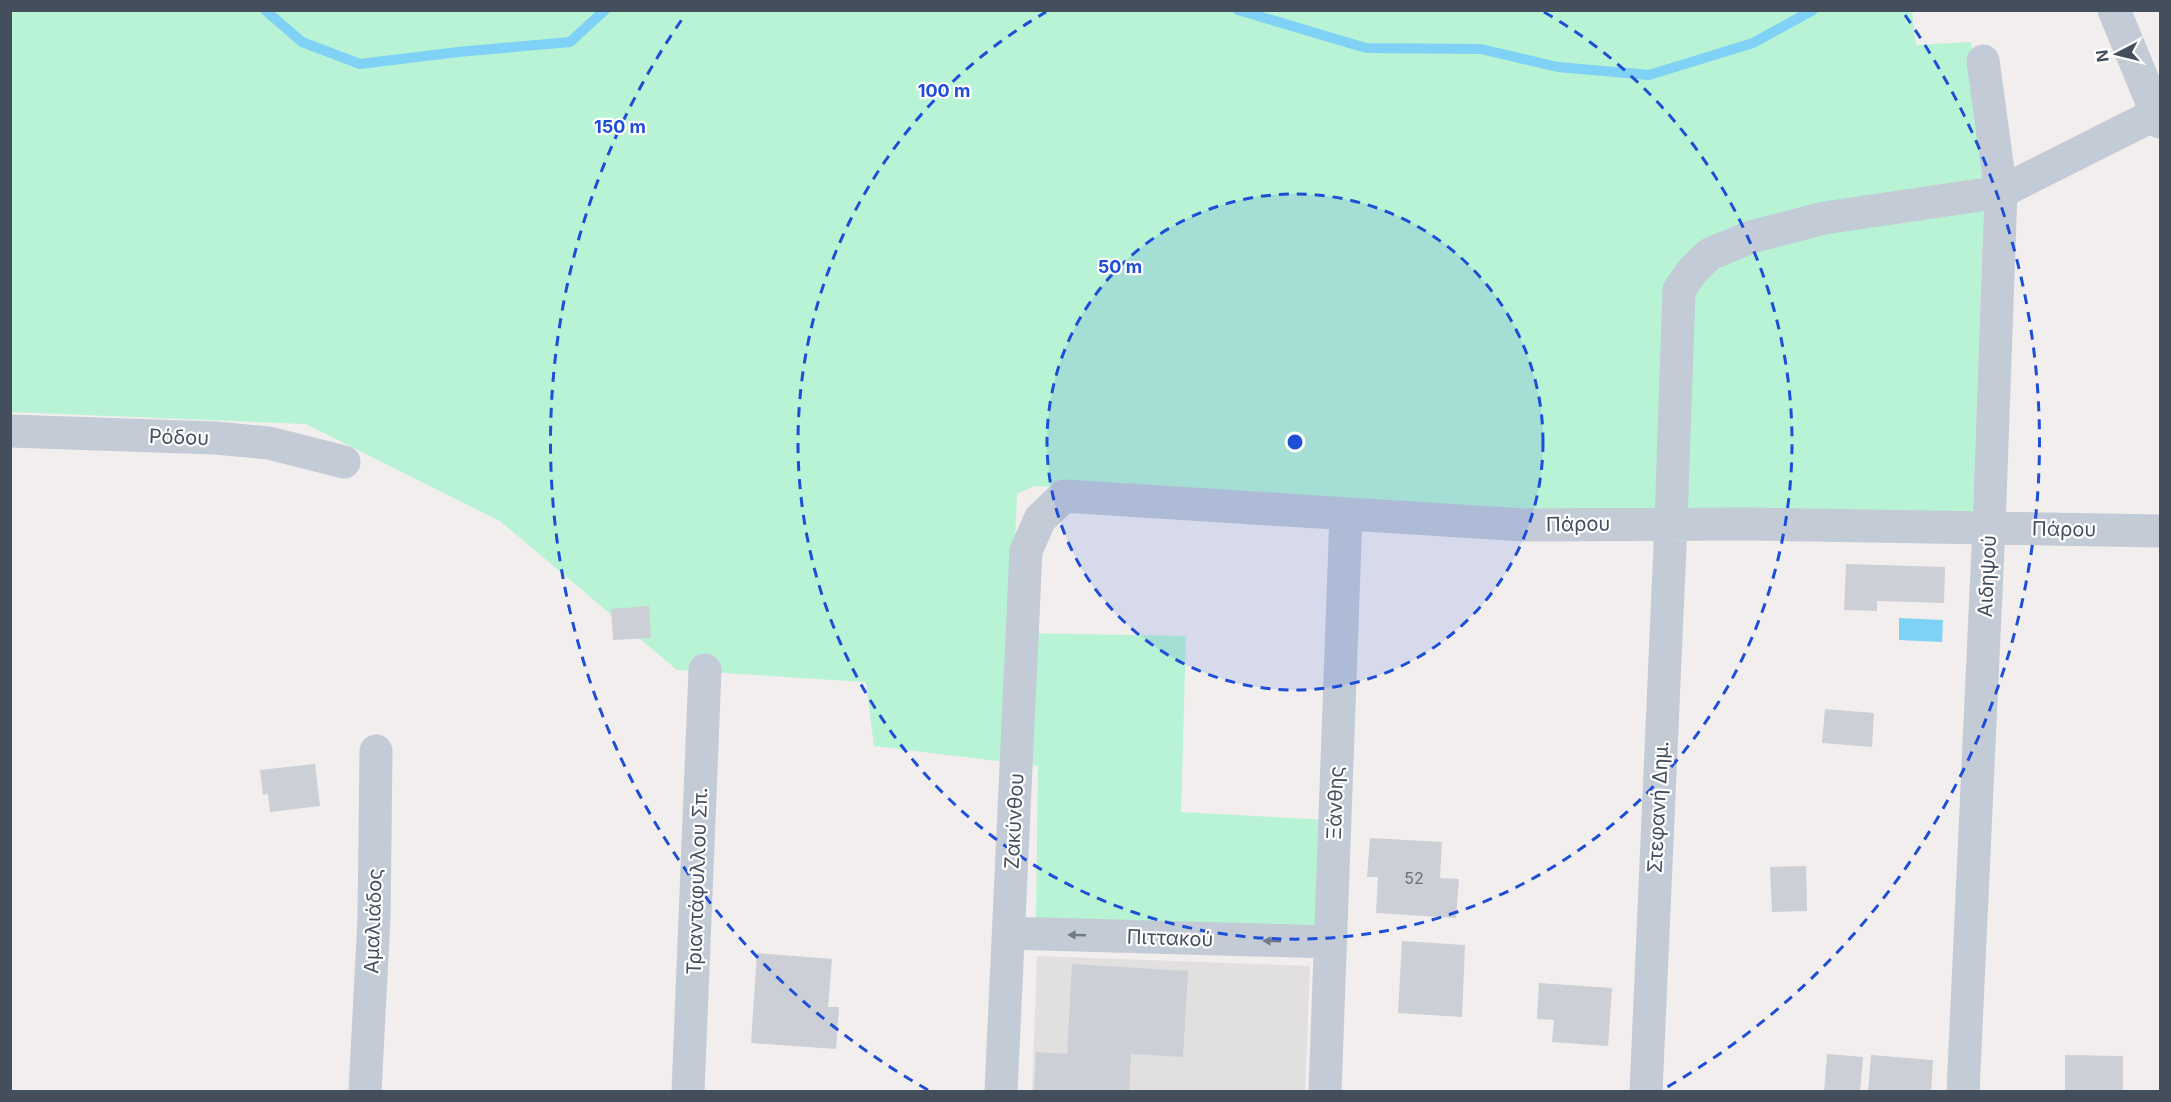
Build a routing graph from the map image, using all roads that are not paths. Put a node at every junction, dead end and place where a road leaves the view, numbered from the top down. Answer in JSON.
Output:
{"nodes":[{"id":1,"x":2114,"y":10,"type":"edge"},
{"id":2,"x":1983,"y":61,"type":"dead end"},
{"id":3,"x":2159,"y":116,"type":"edge"},
{"id":4,"x":2001,"y":192,"type":"junction"},
{"id":5,"x":10,"y":431,"type":"edge"},
{"id":6,"x":344,"y":462,"type":"dead end"},
{"id":7,"x":1346,"y":514,"type":"junction"},
{"id":8,"x":1671,"y":523,"type":"junction"},
{"id":9,"x":1989,"y":527,"type":"junction"},
{"id":10,"x":2160,"y":531,"type":"edge"},
{"id":11,"x":1026,"y":551,"type":"joint"},
{"id":12,"x":705,"y":670,"type":"dead end"},
{"id":13,"x":376,"y":751,"type":"dead end"},
{"id":14,"x":1009,"y":933,"type":"junction"},
{"id":15,"x":1330,"y":942,"type":"junction"},
{"id":16,"x":365,"y":1092,"type":"edge"},
{"id":17,"x":688,"y":1092,"type":"edge"},
{"id":18,"x":1001,"y":1092,"type":"edge"},
{"id":19,"x":1325,"y":1092,"type":"edge"},
{"id":20,"x":1646,"y":1092,"type":"edge"},
{"id":21,"x":1963,"y":1092,"type":"edge"}],
"edges":[{"from":1,"to":3,"type":"street"},
{"from":2,"to":4,"type":"street","name":"Αιδηψού"},
{"from":3,"to":4,"type":"street","name":"Στεφανή Δημ."},
{"from":4,"to":8,"type":"street","name":"Στεφανή Δημ."},
{"from":4,"to":9,"type":"street","name":"Αιδηψού"},
{"from":5,"to":6,"type":"street","name":"Ρόδου"},
{"from":7,"to":8,"type":"street","name":"Πάρου"},
{"from":7,"to":11,"type":"street","name":"Πάρου"},
{"from":7,"to":15,"type":"street","name":"Ξάνθης"},
{"from":8,"to":9,"type":"street","name":"Πάρου"},
{"from":8,"to":20,"type":"street","name":"Στεφανή Δημ."},
{"from":9,"to":10,"type":"street","name":"Πάρου"},
{"from":9,"to":21,"type":"street","name":"Αιδηψού"},
{"from":11,"to":14,"type":"street","name":"Ζακύνθου"},
{"from":12,"to":17,"type":"street","name":"Τριαντάφυλλου Σπ."},
{"from":13,"to":16,"type":"street","name":"Αμαλιάδος"},
{"from":15,"to":14,"type":"street","name":"Πιττακού","one_way":true},
{"from":14,"to":18,"type":"street","name":"Ζακύνθου"},
{"from":15,"to":19,"type":"street","name":"Ξάνθης"}]}
